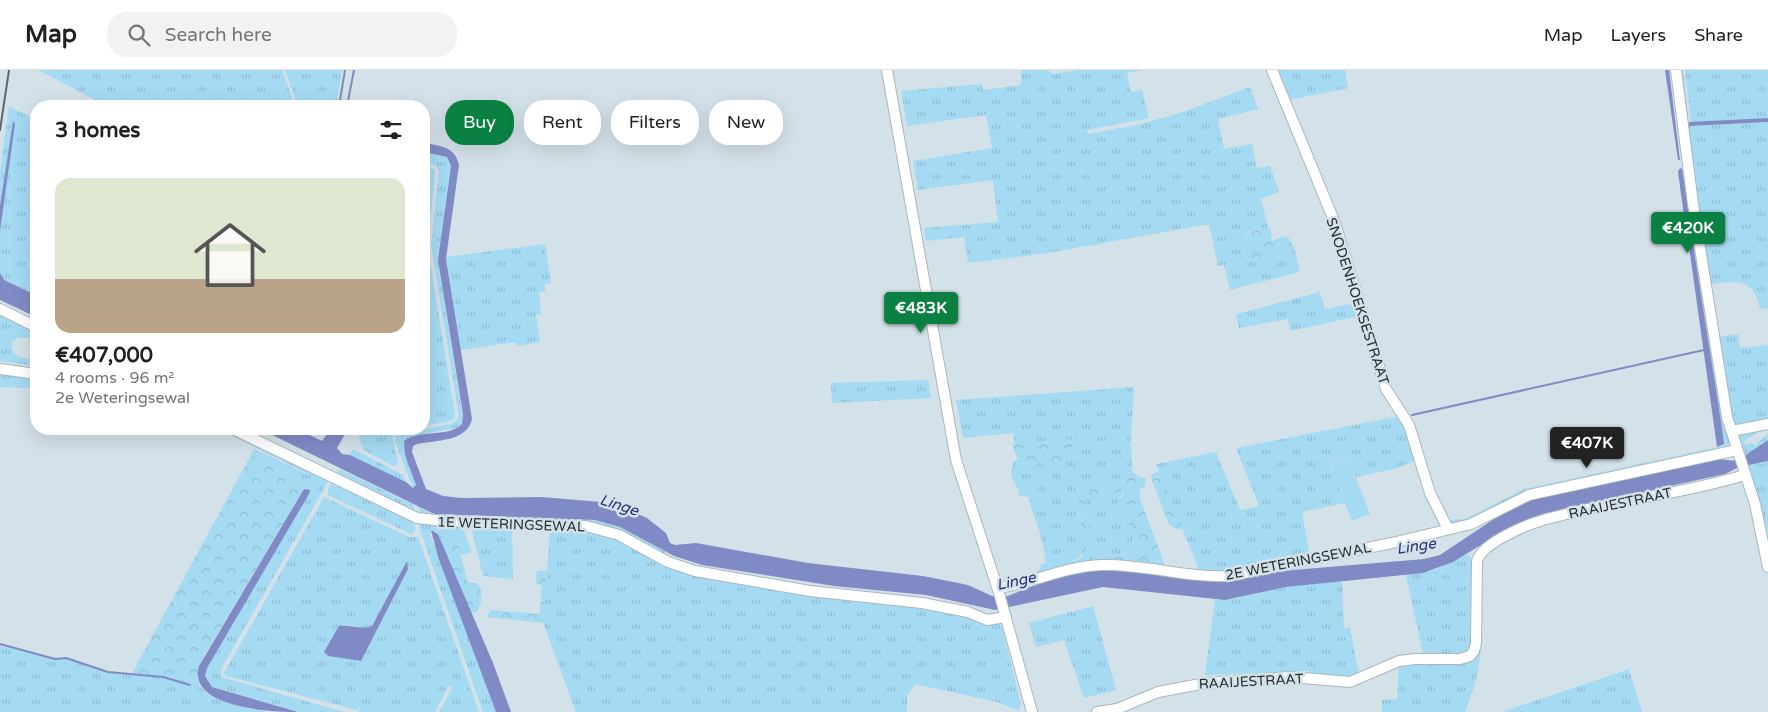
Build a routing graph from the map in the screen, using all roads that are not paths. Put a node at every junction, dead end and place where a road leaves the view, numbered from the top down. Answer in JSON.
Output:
{"nodes":[{"id":1,"x":887,"y":70,"type":"edge"},
{"id":2,"x":1272,"y":70,"type":"edge"},
{"id":3,"x":1676,"y":70,"type":"edge"},
{"id":4,"x":0,"y":309,"type":"edge"},
{"id":5,"x":30,"y":324,"type":"edge"},
{"id":6,"x":0,"y":369,"type":"edge"},
{"id":7,"x":30,"y":373,"type":"edge"},
{"id":8,"x":1768,"y":424,"type":"edge"},
{"id":9,"x":1732,"y":431,"type":"junction"},
{"id":10,"x":244,"y":435,"type":"edge"},
{"id":11,"x":1741,"y":462,"type":"junction"},
{"id":12,"x":1448,"y":529,"type":"junction"},
{"id":13,"x":1768,"y":567,"type":"edge"},
{"id":14,"x":998,"y":591,"type":"junction"},
{"id":15,"x":1005,"y":614,"type":"junction"},
{"id":16,"x":1032,"y":712,"type":"edge"},
{"id":17,"x":1096,"y":712,"type":"edge"}],
"edges":[{"from":1,"to":14,"type":"street"},
{"from":2,"to":12,"type":"street","name":"SNODENHOEKSESTRAAT"},
{"from":3,"to":9,"type":"street"},
{"from":4,"to":5,"type":"street"},
{"from":6,"to":7,"type":"street"},
{"from":8,"to":9,"type":"street"},
{"from":9,"to":11,"type":"street"},
{"from":10,"to":15,"type":"street","name":"1E WETERINGSEWAL"},
{"from":11,"to":12,"type":"street","name":"2E WETERINGSEWAL"},
{"from":11,"to":13,"type":"street"},
{"from":11,"to":17,"type":"street","name":"RAAIJESTRAAT"},
{"from":12,"to":14,"type":"street","name":"2E WETERINGSEWAL"},
{"from":14,"to":15,"type":"street"},
{"from":15,"to":16,"type":"street"}]}
